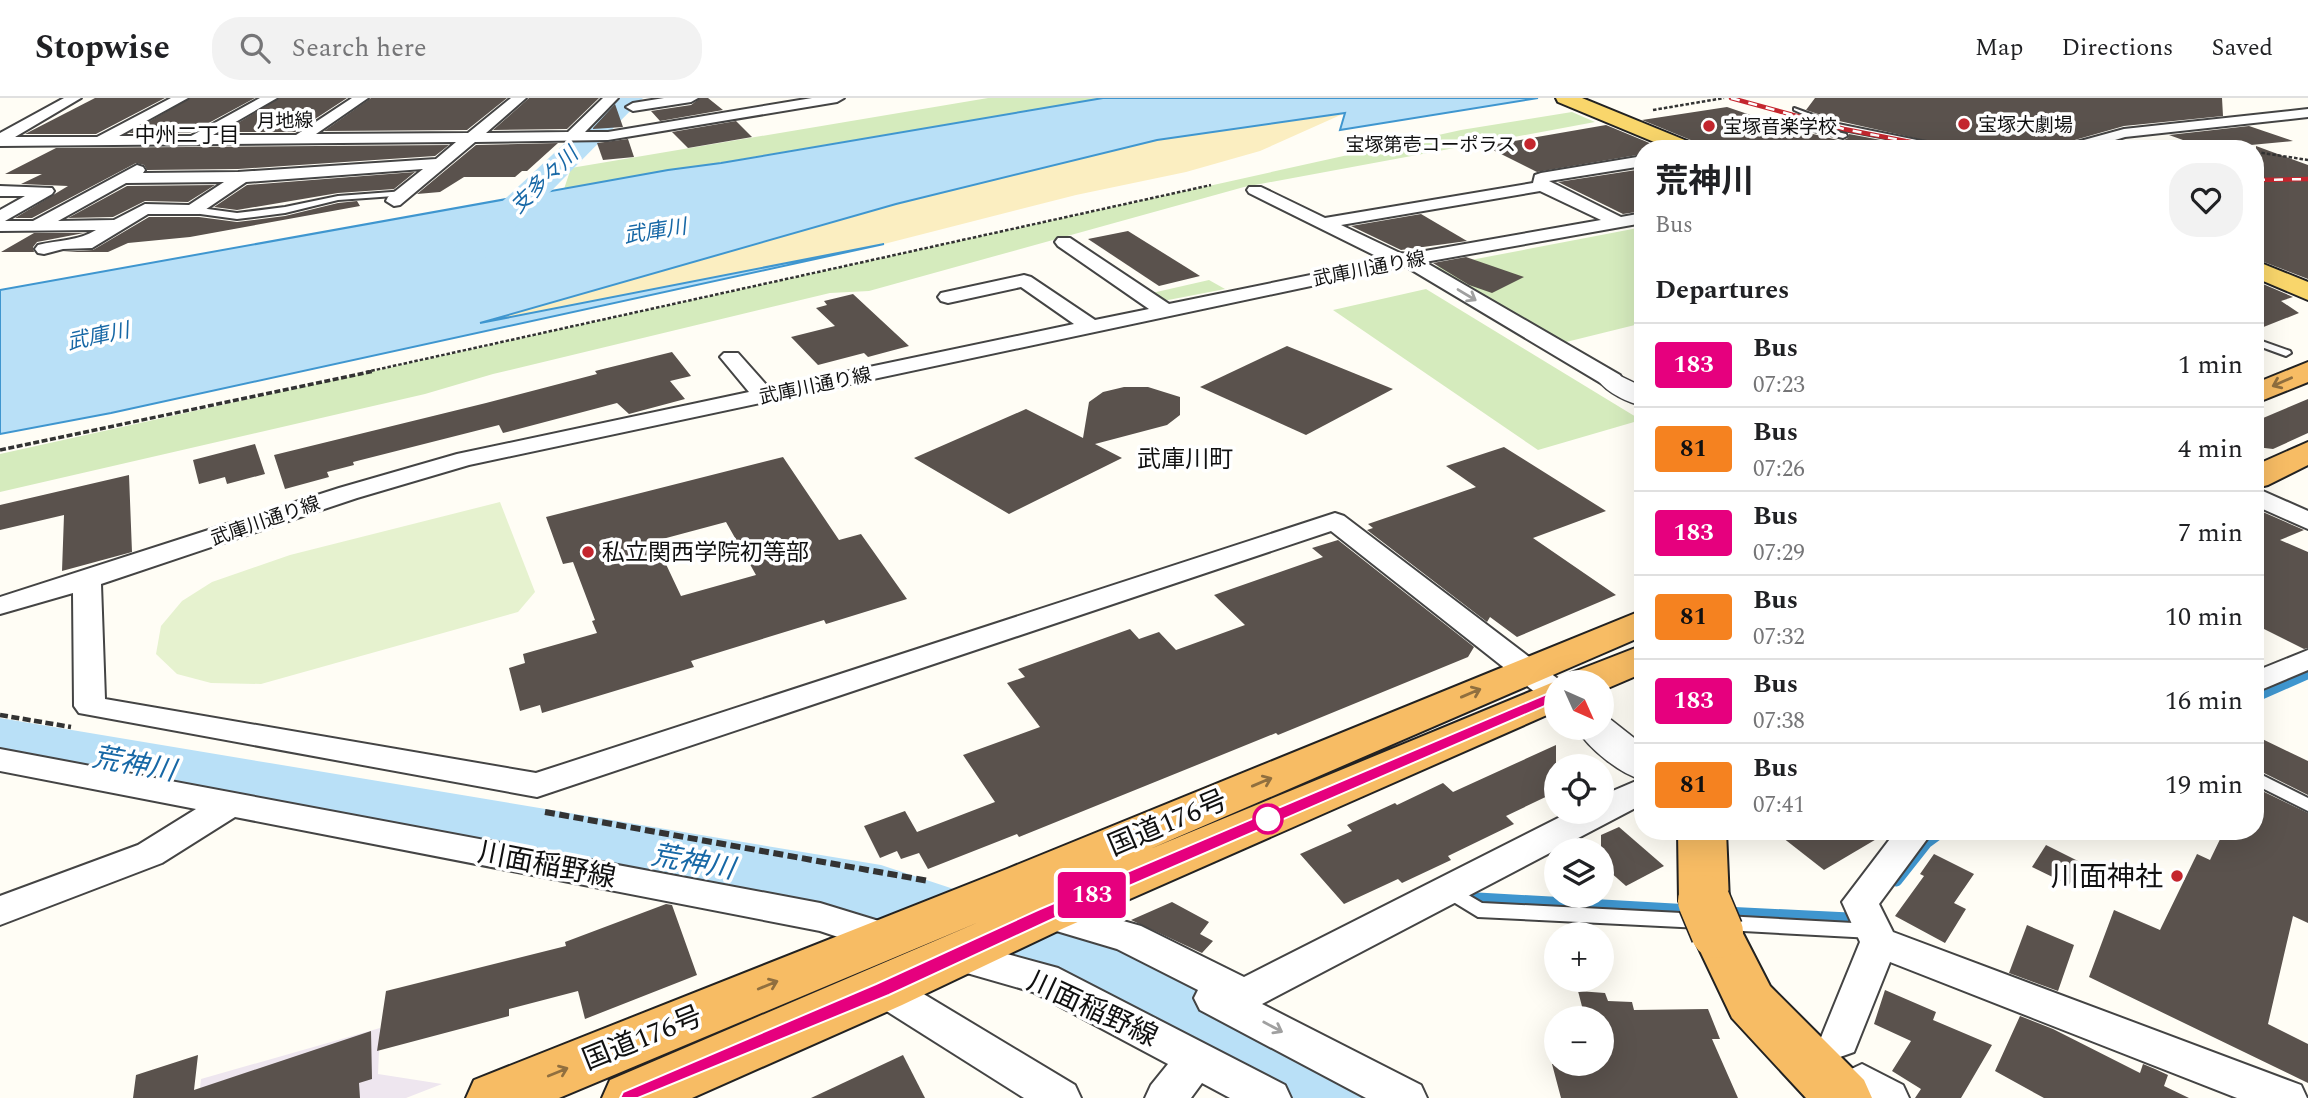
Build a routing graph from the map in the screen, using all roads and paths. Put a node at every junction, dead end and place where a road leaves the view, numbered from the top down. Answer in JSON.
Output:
{"nodes":[{"id":1,"x":74,"y":98,"type":"edge"},
{"id":2,"x":181,"y":98,"type":"edge"},
{"id":3,"x":270,"y":98,"type":"edge"},
{"id":4,"x":361,"y":98,"type":"edge"},
{"id":5,"x":519,"y":98,"type":"edge"},
{"id":6,"x":611,"y":98,"type":"edge"},
{"id":7,"x":691,"y":98,"type":"edge"},
{"id":8,"x":837,"y":98,"type":"edge"},
{"id":9,"x":1565,"y":98,"type":"edge"},
{"id":10,"x":1724,"y":98,"type":"edge"},
{"id":11,"x":637,"y":103,"type":"edge"},
{"id":12,"x":1796,"y":109,"type":"dead end"},
{"id":13,"x":1648,"y":111,"type":"dead end"},
{"id":14,"x":2308,"y":113,"type":"edge"},
{"id":15,"x":1796,"y":124,"type":"dead end"},
{"id":16,"x":2308,"y":124,"type":"edge"},
{"id":17,"x":604,"y":136,"type":"junction"},
{"id":18,"x":471,"y":137,"type":"junction"},
{"id":19,"x":573,"y":137,"type":"junction"},
{"id":20,"x":299,"y":139,"type":"junction"},
{"id":21,"x":1665,"y":139,"type":"joint"},
{"id":22,"x":1659,"y":140,"type":"edge"},
{"id":23,"x":1866,"y":140,"type":"edge"},
{"id":24,"x":1912,"y":140,"type":"edge"},
{"id":25,"x":2099,"y":140,"type":"edge"},
{"id":26,"x":2149,"y":140,"type":"edge"},
{"id":27,"x":0,"y":141,"type":"edge"},
{"id":28,"x":98,"y":141,"type":"junction"},
{"id":29,"x":193,"y":141,"type":"junction"},
{"id":30,"x":1634,"y":144,"type":"edge"},
{"id":31,"x":1630,"y":145,"type":"dead end"},
{"id":32,"x":2264,"y":153,"type":"edge"},
{"id":33,"x":2308,"y":160,"type":"edge"},
{"id":34,"x":1634,"y":162,"type":"edge"},
{"id":35,"x":440,"y":163,"type":"junction"},
{"id":36,"x":242,"y":177,"type":"junction"},
{"id":37,"x":122,"y":178,"type":"junction"},
{"id":38,"x":1211,"y":185,"type":"dead end"},
{"id":39,"x":1542,"y":186,"type":"junction"},
{"id":40,"x":1442,"y":188,"type":"dead end"},
{"id":41,"x":1255,"y":190,"type":"dead end"},
{"id":42,"x":0,"y":191,"type":"edge"},
{"id":43,"x":399,"y":197,"type":"joint"},
{"id":44,"x":1464,"y":199,"type":"junction"},
{"id":45,"x":193,"y":210,"type":"junction"},
{"id":46,"x":0,"y":217,"type":"edge"},
{"id":47,"x":1634,"y":220,"type":"edge"},
{"id":48,"x":1619,"y":222,"type":"junction"},
{"id":49,"x":1324,"y":223,"type":"junction"},
{"id":50,"x":118,"y":225,"type":"junction"},
{"id":51,"x":0,"y":226,"type":"edge"},
{"id":52,"x":36,"y":226,"type":"junction"},
{"id":53,"x":1064,"y":242,"type":"dead end"},
{"id":54,"x":44,"y":249,"type":"dead end"},
{"id":55,"x":1408,"y":260,"type":"junction"},
{"id":56,"x":2264,"y":273,"type":"edge"},
{"id":57,"x":2308,"y":292,"type":"edge"},
{"id":58,"x":948,"y":297,"type":"dead end"},
{"id":59,"x":1164,"y":310,"type":"junction"},
{"id":60,"x":1090,"y":326,"type":"junction"},
{"id":61,"x":2264,"y":344,"type":"edge"},
{"id":62,"x":2301,"y":355,"type":"edge"},
{"id":63,"x":731,"y":357,"type":"dead end"},
{"id":64,"x":2264,"y":364,"type":"edge"},
{"id":65,"x":1634,"y":374,"type":"edge"},
{"id":66,"x":1612,"y":380,"type":"junction"},
{"id":67,"x":2264,"y":387,"type":"edge"},
{"id":68,"x":1634,"y":393,"type":"edge"},
{"id":69,"x":764,"y":396,"type":"junction"},
{"id":70,"x":0,"y":450,"type":"edge"},
{"id":71,"x":2308,"y":452,"type":"edge"},
{"id":72,"x":2264,"y":474,"type":"edge"},
{"id":73,"x":2264,"y":500,"type":"edge"},
{"id":74,"x":2308,"y":521,"type":"edge"},
{"id":75,"x":87,"y":582,"type":"junction"},
{"id":76,"x":0,"y":606,"type":"edge"},
{"id":77,"x":1634,"y":628,"type":"edge"},
{"id":78,"x":2307,"y":660,"type":"edge"},
{"id":79,"x":1634,"y":662,"type":"edge"},
{"id":80,"x":1570,"y":670,"type":"edge"},
{"id":81,"x":1614,"y":670,"type":"edge"},
{"id":82,"x":2264,"y":679,"type":"edge"},
{"id":83,"x":1544,"y":684,"type":"edge"},
{"id":84,"x":1544,"y":687,"type":"edge"},
{"id":85,"x":1611,"y":740,"type":"edge"},
{"id":86,"x":1634,"y":759,"type":"edge"},
{"id":87,"x":0,"y":760,"type":"edge"},
{"id":88,"x":2264,"y":782,"type":"edge"},
{"id":89,"x":1634,"y":794,"type":"edge"},
{"id":90,"x":232,"y":803,"type":"junction"},
{"id":91,"x":1614,"y":804,"type":"edge"},
{"id":92,"x":2308,"y":805,"type":"edge"},
{"id":93,"x":1574,"y":824,"type":"edge"},
{"id":94,"x":1703,"y":840,"type":"edge"},
{"id":95,"x":1909,"y":840,"type":"edge"},
{"id":96,"x":1445,"y":889,"type":"junction"},
{"id":97,"x":0,"y":911,"type":"edge"},
{"id":98,"x":1045,"y":912,"type":"junction"},
{"id":99,"x":965,"y":935,"type":"junction"},
{"id":100,"x":1876,"y":937,"type":"junction"},
{"id":101,"x":891,"y":952,"type":"junction"},
{"id":102,"x":1840,"y":1040,"type":"dead end"},
{"id":103,"x":1196,"y":1058,"type":"junction"},
{"id":104,"x":1857,"y":1097,"type":"edge"},
{"id":105,"x":495,"y":1098,"type":"edge"},
{"id":106,"x":631,"y":1098,"type":"edge"},
{"id":107,"x":1060,"y":1098,"type":"edge"},
{"id":108,"x":1166,"y":1098,"type":"edge"},
{"id":109,"x":1270,"y":1098,"type":"edge"},
{"id":110,"x":1406,"y":1098,"type":"edge"},
{"id":111,"x":2286,"y":1098,"type":"edge"}],
"edges":[{"from":1,"to":27,"type":"street"},
{"from":2,"to":28,"type":"street"},
{"from":3,"to":29,"type":"street"},
{"from":4,"to":20,"type":"street"},
{"from":5,"to":18,"type":"street"},
{"from":6,"to":19,"type":"street"},
{"from":7,"to":11,"type":"street"},
{"from":8,"to":17,"type":"street"},
{"from":9,"to":21,"type":"main road"},
{"from":10,"to":13,"type":"path"},
{"from":11,"to":17,"type":"street"},
{"from":12,"to":24,"type":"lane"},
{"from":14,"to":25,"type":"street"},
{"from":15,"to":23,"type":"lane"},
{"from":16,"to":26,"type":"street"},
{"from":17,"to":19,"type":"street","name":"月地線"},
{"from":18,"to":19,"type":"street","name":"月地線"},
{"from":18,"to":20,"type":"street","name":"月地線"},
{"from":18,"to":35,"type":"street"},
{"from":20,"to":29,"type":"street","name":"月地線"},
{"from":20,"to":36,"type":"street"},
{"from":21,"to":22,"type":"street"},
{"from":27,"to":28,"type":"street","name":"月地線"},
{"from":28,"to":29,"type":"street","name":"月地線"},
{"from":29,"to":37,"type":"street"},
{"from":30,"to":31,"type":"street"},
{"from":32,"to":33,"type":"path"},
{"from":34,"to":39,"type":"street"},
{"from":35,"to":36,"type":"street"},
{"from":35,"to":43,"type":"street"},
{"from":36,"to":37,"type":"street"},
{"from":36,"to":45,"type":"street"},
{"from":37,"to":52,"type":"street"},
{"from":38,"to":70,"type":"path"},
{"from":39,"to":44,"type":"street"},
{"from":39,"to":48,"type":"street"},
{"from":40,"to":44,"type":"street"},
{"from":41,"to":49,"type":"street"},
{"from":42,"to":46,"type":"street"},
{"from":43,"to":45,"type":"lane"},
{"from":44,"to":49,"type":"street"},
{"from":45,"to":50,"type":"street"},
{"from":47,"to":48,"type":"street","name":"武庫川通り線"},
{"from":48,"to":55,"type":"street","name":"武庫川通り線"},
{"from":49,"to":55,"type":"street"},
{"from":50,"to":52,"type":"street"},
{"from":50,"to":54,"type":"street"},
{"from":51,"to":52,"type":"street"},
{"from":53,"to":59,"type":"street"},
{"from":55,"to":59,"type":"street","name":"武庫川通り線"},
{"from":55,"to":66,"type":"street","one_way":true},
{"from":56,"to":57,"type":"main road"},
{"from":58,"to":60,"type":"street"},
{"from":59,"to":60,"type":"street","name":"武庫川通り線"},
{"from":60,"to":69,"type":"street","name":"武庫川通り線"},
{"from":61,"to":62,"type":"lane"},
{"from":62,"to":64,"type":"highway"},
{"from":62,"to":67,"type":"highway","one_way":true},
{"from":63,"to":69,"type":"street"},
{"from":65,"to":66,"type":"street"},
{"from":66,"to":68,"type":"street"},
{"from":69,"to":75,"type":"street","name":"武庫川通り線"},
{"from":71,"to":72,"type":"highway"},
{"from":73,"to":74,"type":"street"},
{"from":75,"to":76,"type":"street","name":"武庫川通り線"},
{"from":75,"to":83,"type":"street"},
{"from":77,"to":80,"type":"highway","name":"国道176号"},
{"from":78,"to":82,"type":"street"},
{"from":79,"to":81,"type":"highway"},
{"from":84,"to":98,"type":"highway","name":"国道176号"},
{"from":85,"to":86,"type":"street"},
{"from":87,"to":90,"type":"street","name":"川面稲野線"},
{"from":88,"to":92,"type":"lane"},
{"from":89,"to":91,"type":"street"},
{"from":90,"to":97,"type":"street"},
{"from":90,"to":101,"type":"street","name":"川面稲野線"},
{"from":93,"to":96,"type":"street"},
{"from":94,"to":104,"type":"highway"},
{"from":95,"to":100,"type":"street"},
{"from":96,"to":98,"type":"street"},
{"from":96,"to":100,"type":"lane"},
{"from":98,"to":99,"type":"highway","name":"国道176号"},
{"from":98,"to":110,"type":"street","one_way":true},
{"from":99,"to":101,"type":"highway","name":"国道176号"},
{"from":99,"to":103,"type":"street","name":"川面稲野線"},
{"from":100,"to":102,"type":"street"},
{"from":100,"to":111,"type":"street"},
{"from":105,"to":101,"type":"highway","name":"国道176号","one_way":true},
{"from":101,"to":106,"type":"highway","name":"国道176号"},
{"from":101,"to":107,"type":"street","name":"川面稲野線"},
{"from":103,"to":108,"type":"street"},
{"from":103,"to":109,"type":"street","name":"川面稲野線"}]}
